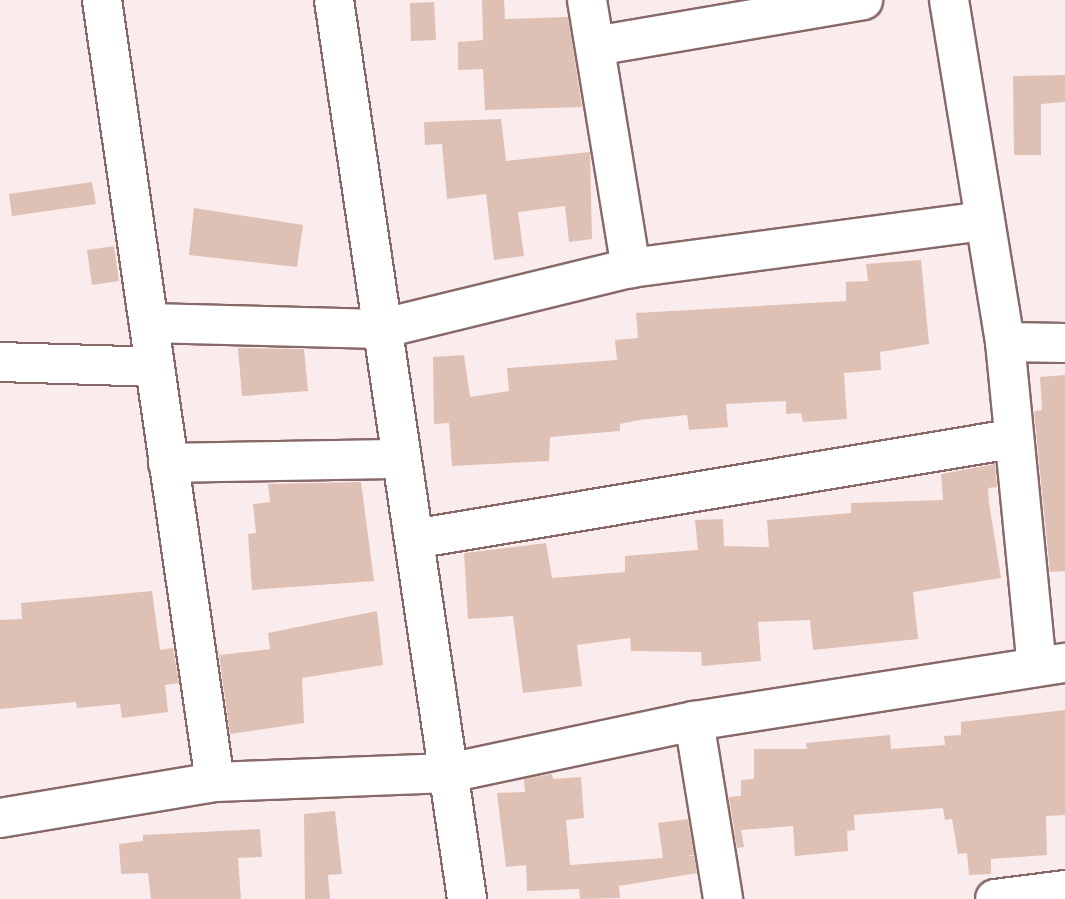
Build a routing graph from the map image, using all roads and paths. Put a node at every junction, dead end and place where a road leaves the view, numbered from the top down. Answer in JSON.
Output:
{"nodes":[{"id":1,"x":102,"y":0,"type":"edge"},
{"id":2,"x":334,"y":0,"type":"edge"},
{"id":3,"x":587,"y":0,"type":"edge"},
{"id":4,"x":863,"y":0,"type":"edge"},
{"id":5,"x":949,"y":0,"type":"edge"},
{"id":6,"x":595,"y":46,"type":"junction"},
{"id":7,"x":985,"y":221,"type":"junction"},
{"id":8,"x":631,"y":268,"type":"junction"},
{"id":9,"x":149,"y":323,"type":"junction"},
{"id":10,"x":380,"y":329,"type":"junction"},
{"id":11,"x":1005,"y":342,"type":"junction"},
{"id":12,"x":1065,"y":343,"type":"edge"},
{"id":13,"x":0,"y":362,"type":"edge"},
{"id":14,"x":155,"y":367,"type":"junction"},
{"id":15,"x":1011,"y":439,"type":"junction"},
{"id":16,"x":402,"y":459,"type":"junction"},
{"id":17,"x":168,"y":463,"type":"junction"},
{"id":18,"x":414,"y":539,"type":"junction"},
{"id":19,"x":1051,"y":664,"type":"edge"},
{"id":20,"x":694,"y":720,"type":"junction"},
{"id":21,"x":449,"y":773,"type":"junction"},
{"id":22,"x":215,"y":782,"type":"junction"},
{"id":23,"x":0,"y":818,"type":"edge"},
{"id":24,"x":1065,"y":890,"type":"edge"},
{"id":25,"x":467,"y":899,"type":"edge"},
{"id":26,"x":723,"y":899,"type":"edge"},
{"id":27,"x":995,"y":899,"type":"edge"}],
"edges":[{"from":1,"to":9,"type":"street"},
{"from":2,"to":10,"type":"street"},
{"from":3,"to":6,"type":"street"},
{"from":4,"to":6,"type":"street"},
{"from":5,"to":7,"type":"street"},
{"from":6,"to":8,"type":"street"},
{"from":7,"to":8,"type":"street"},
{"from":7,"to":11,"type":"street"},
{"from":8,"to":10,"type":"street"},
{"from":9,"to":10,"type":"street"},
{"from":9,"to":14,"type":"street"},
{"from":10,"to":16,"type":"street"},
{"from":11,"to":12,"type":"street"},
{"from":11,"to":15,"type":"street"},
{"from":13,"to":14,"type":"street"},
{"from":14,"to":17,"type":"street"},
{"from":15,"to":18,"type":"street"},
{"from":15,"to":19,"type":"street"},
{"from":16,"to":17,"type":"street"},
{"from":16,"to":18,"type":"street"},
{"from":17,"to":22,"type":"street"},
{"from":18,"to":21,"type":"street"},
{"from":19,"to":20,"type":"street"},
{"from":20,"to":21,"type":"street"},
{"from":20,"to":26,"type":"street"},
{"from":21,"to":22,"type":"street"},
{"from":21,"to":25,"type":"street"},
{"from":22,"to":23,"type":"street"},
{"from":24,"to":27,"type":"street"}]}
